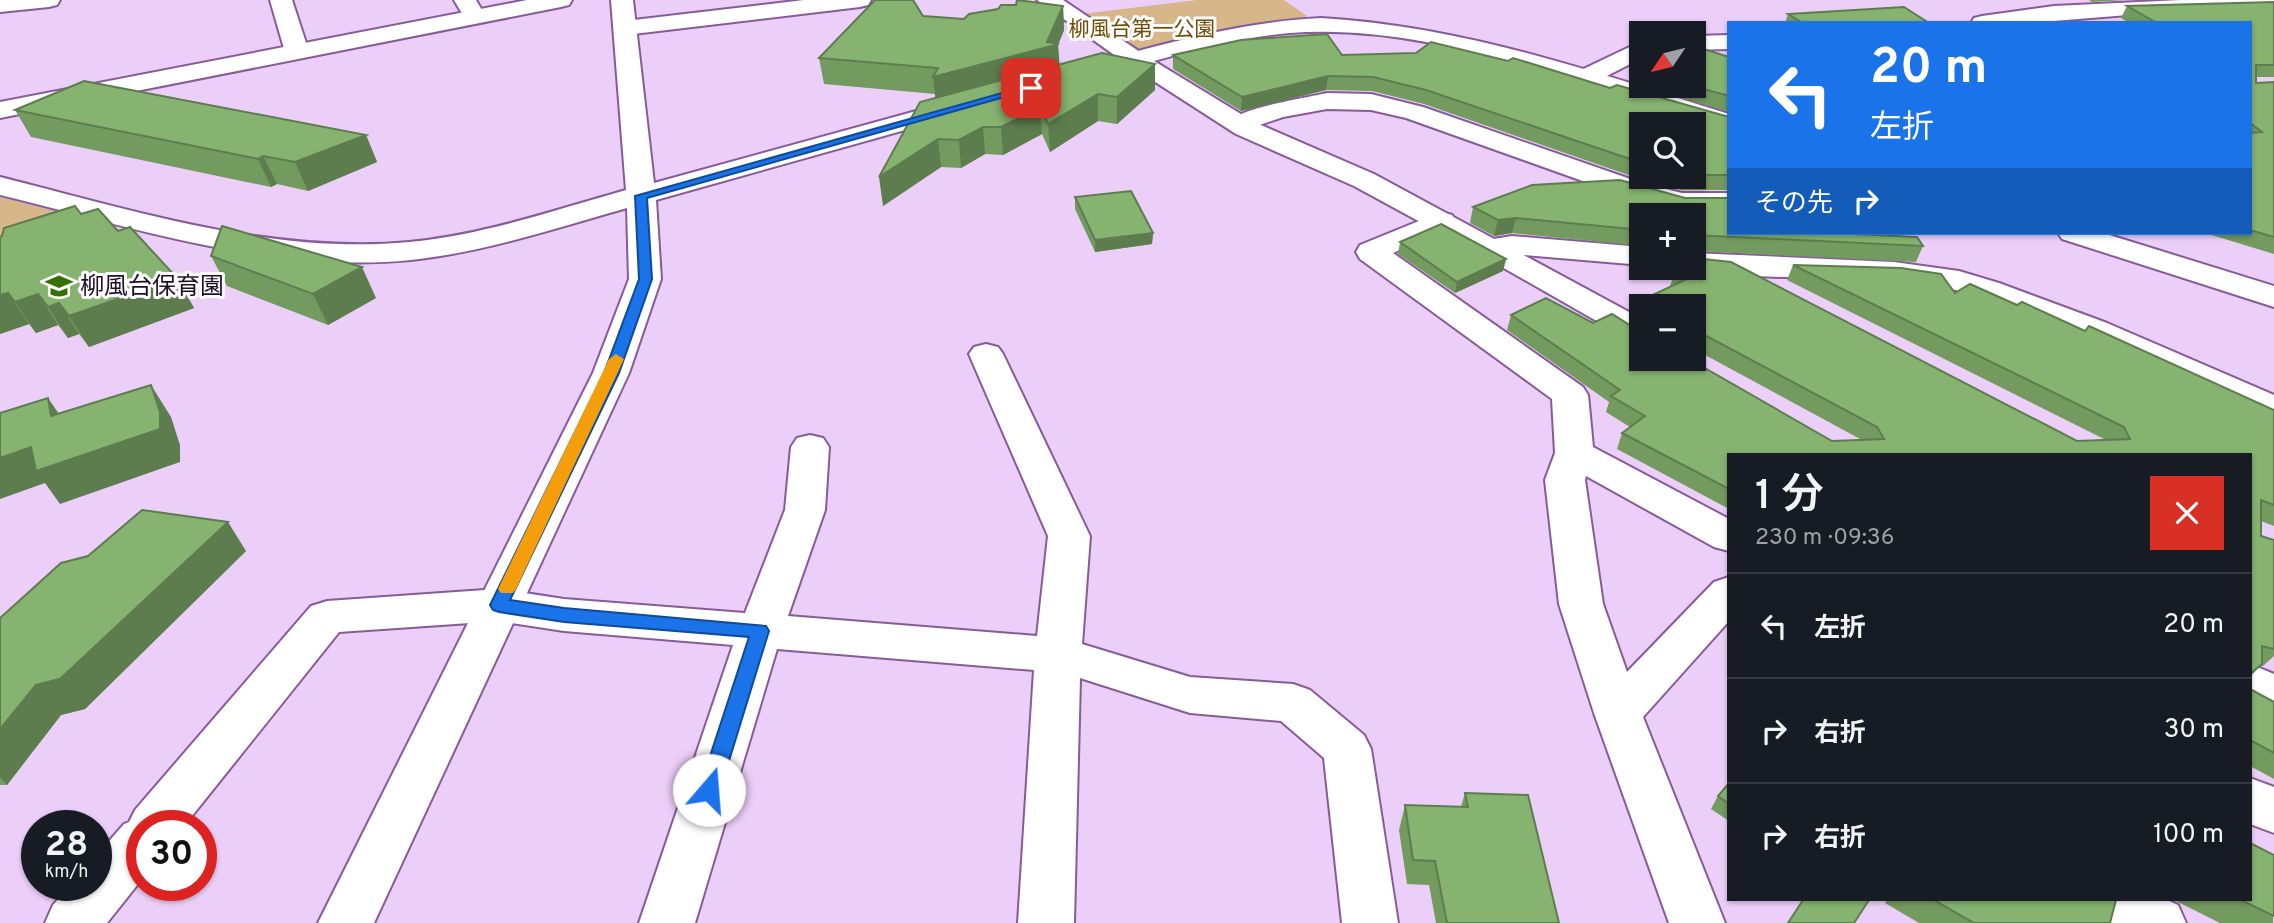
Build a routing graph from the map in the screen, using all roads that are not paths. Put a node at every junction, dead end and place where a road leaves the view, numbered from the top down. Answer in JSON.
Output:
{"nodes":[{"id":1,"x":49,"y":0,"type":"edge"},
{"id":2,"x":281,"y":0,"type":"edge"},
{"id":3,"x":562,"y":0,"type":"edge"},
{"id":4,"x":622,"y":0,"type":"edge"},
{"id":5,"x":860,"y":0,"type":"edge"},
{"id":6,"x":1048,"y":0,"type":"edge"},
{"id":7,"x":0,"y":5,"type":"edge"},
{"id":8,"x":2274,"y":5,"type":"edge"},
{"id":9,"x":470,"y":8,"type":"edge"},
{"id":10,"x":2003,"y":21,"type":"edge"},
{"id":11,"x":625,"y":28,"type":"junction"},
{"id":12,"x":1727,"y":42,"type":"edge"},
{"id":13,"x":1706,"y":43,"type":"edge"},
{"id":14,"x":297,"y":52,"type":"junction"},
{"id":15,"x":1629,"y":55,"type":"edge"},
{"id":16,"x":1135,"y":59,"type":"junction"},
{"id":17,"x":1584,"y":78,"type":"junction"},
{"id":18,"x":1055,"y":81,"type":"edge"},
{"id":19,"x":988,"y":100,"type":"edge"},
{"id":20,"x":0,"y":110,"type":"edge"},
{"id":21,"x":1727,"y":122,"type":"edge"},
{"id":22,"x":1239,"y":124,"type":"junction"},
{"id":23,"x":0,"y":186,"type":"edge"},
{"id":24,"x":641,"y":196,"type":"junction"},
{"id":25,"x":1727,"y":202,"type":"edge"},
{"id":26,"x":81,"y":205,"type":"junction"},
{"id":27,"x":1441,"y":221,"type":"junction"},
{"id":28,"x":46,"y":222,"type":"edge"},
{"id":29,"x":2079,"y":235,"type":"edge"},
{"id":30,"x":1492,"y":248,"type":"junction"},
{"id":31,"x":1629,"y":255,"type":"edge"},
{"id":32,"x":1706,"y":264,"type":"edge"},
{"id":33,"x":1731,"y":267,"type":"junction"},
{"id":34,"x":2274,"y":297,"type":"edge"},
{"id":35,"x":1792,"y":298,"type":"edge"},
{"id":36,"x":1629,"y":326,"type":"edge"},
{"id":37,"x":986,"y":354,"type":"dead end"},
{"id":38,"x":2274,"y":409,"type":"edge"},
{"id":39,"x":810,"y":447,"type":"dead end"},
{"id":40,"x":1574,"y":453,"type":"junction"},
{"id":41,"x":1727,"y":536,"type":"edge"},
{"id":42,"x":1727,"y":595,"type":"edge"},
{"id":43,"x":499,"y":605,"type":"junction"},
{"id":44,"x":760,"y":631,"type":"junction"},
{"id":45,"x":1058,"y":655,"type":"junction"},
{"id":46,"x":2252,"y":683,"type":"edge"},
{"id":47,"x":2274,"y":696,"type":"edge"},
{"id":48,"x":1618,"y":713,"type":"junction"},
{"id":49,"x":2252,"y":800,"type":"edge"},
{"id":50,"x":166,"y":810,"type":"edge"},
{"id":51,"x":2274,"y":811,"type":"edge"},
{"id":52,"x":126,"y":859,"type":"edge"},
{"id":53,"x":2116,"y":901,"type":"edge"},
{"id":54,"x":73,"y":923,"type":"edge"},
{"id":55,"x":346,"y":923,"type":"edge"},
{"id":56,"x":667,"y":923,"type":"edge"},
{"id":57,"x":1045,"y":923,"type":"edge"},
{"id":58,"x":1370,"y":923,"type":"edge"},
{"id":59,"x":1697,"y":923,"type":"edge"},
{"id":60,"x":2158,"y":923,"type":"edge"}],
"edges":[{"from":1,"to":7,"type":"street"},
{"from":2,"to":14,"type":"street"},
{"from":3,"to":9,"type":"street"},
{"from":4,"to":11,"type":"street"},
{"from":5,"to":11,"type":"street"},
{"from":6,"to":16,"type":"street"},
{"from":8,"to":10,"type":"street"},
{"from":9,"to":14,"type":"street"},
{"from":11,"to":24,"type":"street"},
{"from":12,"to":13,"type":"street"},
{"from":14,"to":20,"type":"street"},
{"from":15,"to":17,"type":"street"},
{"from":16,"to":17,"type":"street"},
{"from":16,"to":18,"type":"street"},
{"from":16,"to":22,"type":"street"},
{"from":17,"to":21,"type":"street"},
{"from":19,"to":24,"type":"street"},
{"from":22,"to":25,"type":"street"},
{"from":22,"to":27,"type":"street"},
{"from":23,"to":26,"type":"street"},
{"from":24,"to":26,"type":"street"},
{"from":24,"to":43,"type":"street"},
{"from":26,"to":28,"type":"street"},
{"from":27,"to":30,"type":"street"},
{"from":27,"to":40,"type":"street"},
{"from":29,"to":34,"type":"street"},
{"from":30,"to":31,"type":"street"},
{"from":30,"to":36,"type":"street"},
{"from":32,"to":33,"type":"street"},
{"from":33,"to":35,"type":"street"},
{"from":33,"to":38,"type":"street"},
{"from":37,"to":45,"type":"street"},
{"from":39,"to":44,"type":"street"},
{"from":40,"to":41,"type":"street"},
{"from":40,"to":48,"type":"street"},
{"from":42,"to":48,"type":"street"},
{"from":43,"to":44,"type":"street"},
{"from":43,"to":50,"type":"street"},
{"from":43,"to":55,"type":"street"},
{"from":44,"to":45,"type":"street"},
{"from":44,"to":56,"type":"street"},
{"from":45,"to":57,"type":"street"},
{"from":45,"to":58,"type":"street"},
{"from":46,"to":47,"type":"street"},
{"from":48,"to":59,"type":"street"},
{"from":49,"to":51,"type":"street"},
{"from":52,"to":54,"type":"street"},
{"from":53,"to":60,"type":"street"}]}
